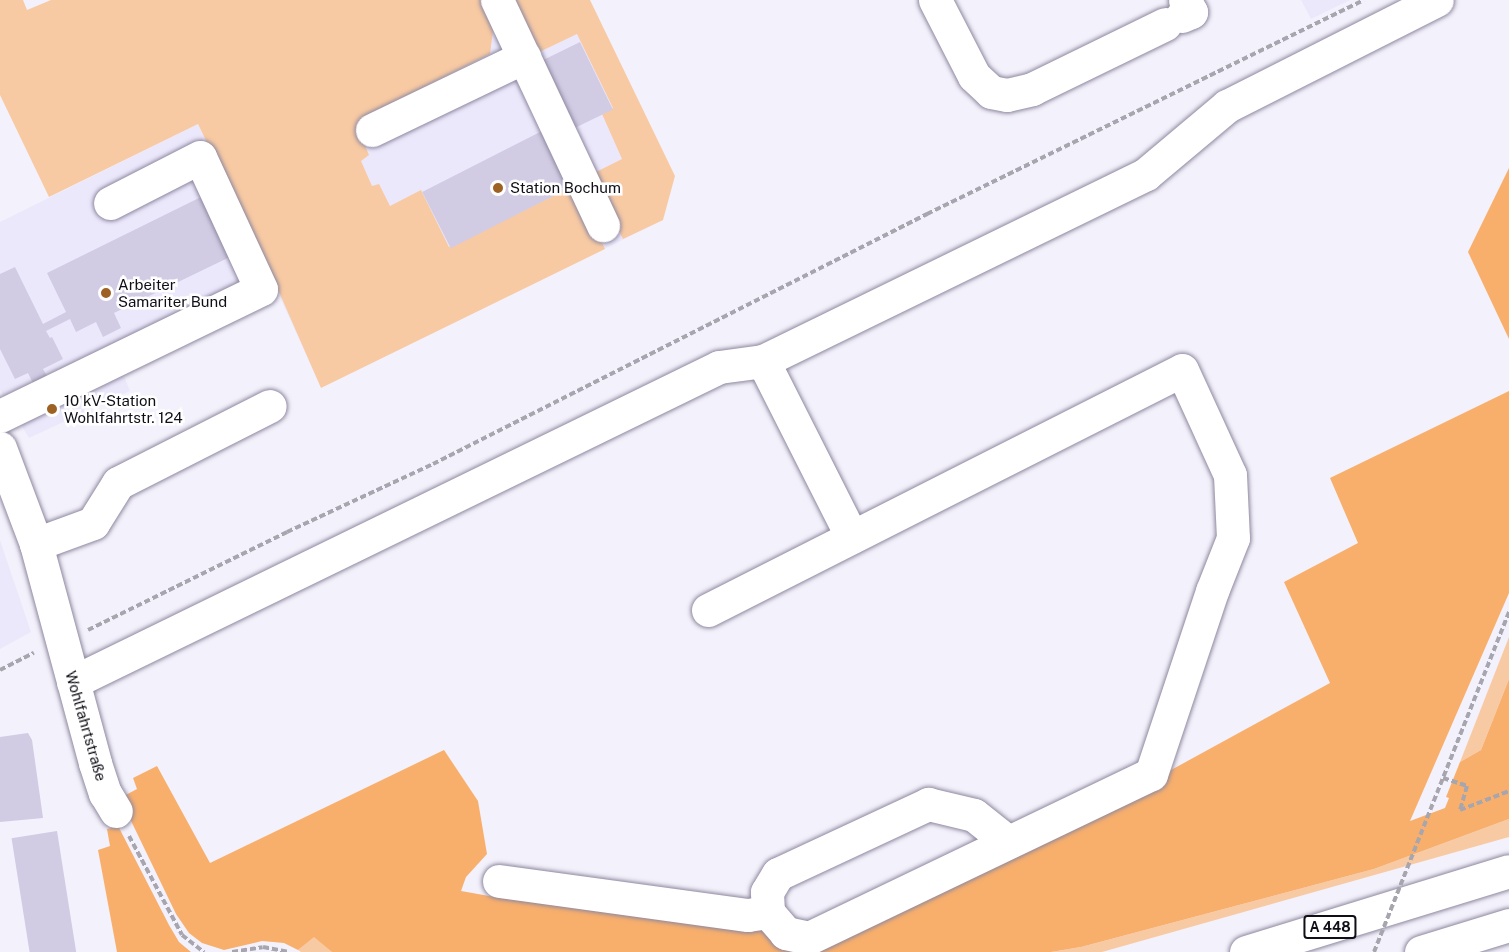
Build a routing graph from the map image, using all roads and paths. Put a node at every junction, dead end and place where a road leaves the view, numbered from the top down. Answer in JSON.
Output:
{"nodes":[{"id":1,"x":497,"y":0,"type":"edge"},
{"id":2,"x":935,"y":0,"type":"edge"},
{"id":3,"x":1363,"y":0,"type":"edge"},
{"id":4,"x":1437,"y":0,"type":"edge"},
{"id":5,"x":1178,"y":13,"type":"edge"},
{"id":6,"x":524,"y":57,"type":"junction"},
{"id":7,"x":372,"y":130,"type":"dead end"},
{"id":8,"x":110,"y":202,"type":"dead end"},
{"id":9,"x":603,"y":225,"type":"dead end"},
{"id":10,"x":764,"y":361,"type":"junction"},
{"id":11,"x":270,"y":406,"type":"dead end"},
{"id":12,"x":0,"y":416,"type":"edge"},
{"id":13,"x":4,"y":470,"type":"edge"},
{"id":14,"x":852,"y":537,"type":"junction"},
{"id":15,"x":36,"y":544,"type":"junction"},
{"id":16,"x":708,"y":610,"type":"dead end"},
{"id":17,"x":1509,"y":612,"type":"edge"},
{"id":18,"x":62,"y":644,"type":"junction"},
{"id":19,"x":24,"y":658,"type":"dead end"},
{"id":20,"x":0,"y":670,"type":"edge"},
{"id":21,"x":73,"y":682,"type":"junction"},
{"id":22,"x":1443,"y":778,"type":"junction"},
{"id":23,"x":1509,"y":791,"type":"edge"},
{"id":24,"x":116,"y":811,"type":"joint"},
{"id":25,"x":1008,"y":842,"type":"junction"},
{"id":26,"x":1509,"y":871,"type":"edge"},
{"id":27,"x":499,"y":881,"type":"dead end"},
{"id":28,"x":768,"y":912,"type":"junction"},
{"id":29,"x":1509,"y":925,"type":"edge"},
{"id":30,"x":204,"y":952,"type":"edge"},
{"id":31,"x":232,"y":952,"type":"edge"},
{"id":32,"x":288,"y":952,"type":"edge"},
{"id":33,"x":1246,"y":952,"type":"edge"},
{"id":34,"x":1374,"y":952,"type":"edge"},
{"id":35,"x":1421,"y":952,"type":"edge"}],
"edges":[{"from":1,"to":6,"type":"main road"},
{"from":2,"to":5,"type":"main road"},
{"from":3,"to":18,"type":"path"},
{"from":4,"to":10,"type":"main road"},
{"from":6,"to":7,"type":"main road"},
{"from":6,"to":9,"type":"main road"},
{"from":8,"to":12,"type":"main road"},
{"from":10,"to":14,"type":"main road"},
{"from":10,"to":21,"type":"main road"},
{"from":11,"to":15,"type":"main road"},
{"from":13,"to":15,"type":"main road","name":"Wohlfahrtstraße"},
{"from":14,"to":16,"type":"main road"},
{"from":14,"to":25,"type":"main road"},
{"from":15,"to":18,"type":"main road","name":"Wohlfahrtstraße"},
{"from":17,"to":22,"type":"path"},
{"from":18,"to":21,"type":"main road","name":"Wohlfahrtstraße"},
{"from":19,"to":20,"type":"path"},
{"from":21,"to":24,"type":"main road","name":"Wohlfahrtstraße"},
{"from":22,"to":23,"type":"path"},
{"from":22,"to":34,"type":"path","bridge":true},
{"from":24,"to":30,"type":"path"},
{"from":25,"to":28,"type":"main road"},
{"from":25,"to":28,"type":"main road"},
{"from":26,"to":33,"type":"main road","number":"A 448"},
{"from":27,"to":28,"type":"main road"},
{"from":29,"to":35,"type":"main road"},
{"from":31,"to":32,"type":"path"}]}
